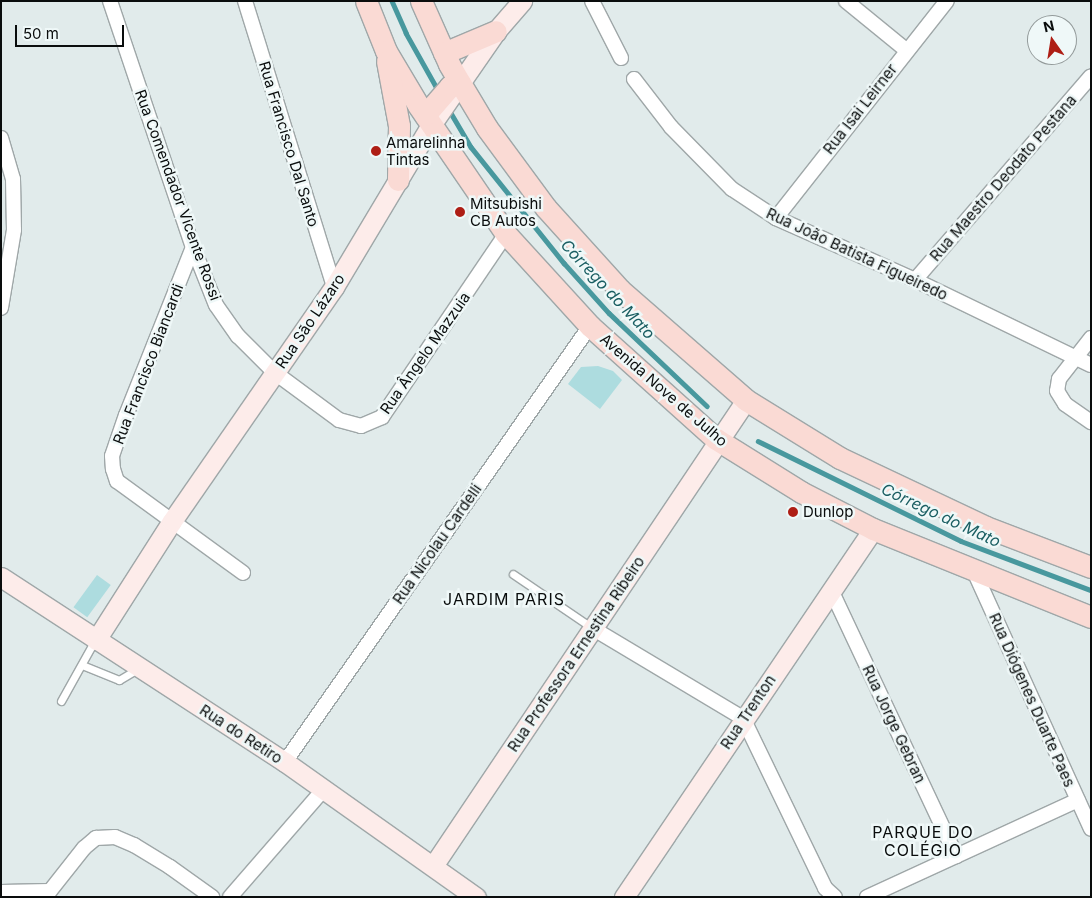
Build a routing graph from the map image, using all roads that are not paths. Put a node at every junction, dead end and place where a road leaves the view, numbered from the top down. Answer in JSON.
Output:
{"nodes":[{"id":1,"x":110,"y":1,"type":"edge"},
{"id":2,"x":245,"y":1,"type":"edge"},
{"id":3,"x":366,"y":1,"type":"edge"},
{"id":4,"x":421,"y":1,"type":"edge"},
{"id":5,"x":522,"y":1,"type":"edge"},
{"id":6,"x":592,"y":1,"type":"edge"},
{"id":7,"x":846,"y":1,"type":"edge"},
{"id":8,"x":947,"y":1,"type":"edge"},
{"id":9,"x":496,"y":31,"type":"junction"},
{"id":10,"x":906,"y":50,"type":"junction"},
{"id":11,"x":386,"y":51,"type":"junction"},
{"id":12,"x":444,"y":53,"type":"junction"},
{"id":13,"x":621,"y":58,"type":"dead end"},
{"id":14,"x":1091,"y":76,"type":"edge"},
{"id":15,"x":634,"y":79,"type":"dead end"},
{"id":16,"x":455,"y":86,"type":"junction"},
{"id":17,"x":432,"y":115,"type":"junction"},
{"id":18,"x":1,"y":138,"type":"edge"},
{"id":19,"x":398,"y":180,"type":"junction"},
{"id":20,"x":776,"y":218,"type":"junction"},
{"id":21,"x":506,"y":234,"type":"junction"},
{"id":22,"x":193,"y":247,"type":"junction"},
{"id":23,"x":915,"y":280,"type":"junction"},
{"id":24,"x":334,"y":287,"type":"junction"},
{"id":25,"x":1,"y":308,"type":"edge"},
{"id":26,"x":590,"y":326,"type":"junction"},
{"id":27,"x":1091,"y":338,"type":"edge"},
{"id":28,"x":1074,"y":358,"type":"junction"},
{"id":29,"x":1091,"y":365,"type":"edge"},
{"id":30,"x":274,"y":372,"type":"junction"},
{"id":31,"x":743,"y":406,"type":"junction"},
{"id":32,"x":1091,"y":422,"type":"edge"},
{"id":33,"x":722,"y":436,"type":"junction"},
{"id":34,"x":172,"y":521,"type":"junction"},
{"id":35,"x":873,"y":529,"type":"junction"},
{"id":36,"x":1091,"y":567,"type":"edge"},
{"id":37,"x":974,"y":571,"type":"junction"},
{"id":38,"x":243,"y":573,"type":"dead end"},
{"id":39,"x":513,"y":574,"type":"dead end"},
{"id":40,"x":1,"y":576,"type":"edge"},
{"id":41,"x":832,"y":592,"type":"junction"},
{"id":42,"x":1091,"y":617,"type":"edge"},
{"id":43,"x":594,"y":629,"type":"junction"},
{"id":44,"x":96,"y":640,"type":"junction"},
{"id":45,"x":82,"y":665,"type":"junction"},
{"id":46,"x":139,"y":668,"type":"junction"},
{"id":47,"x":61,"y":701,"type":"dead end"},
{"id":48,"x":744,"y":718,"type":"junction"},
{"id":49,"x":285,"y":762,"type":"junction"},
{"id":50,"x":324,"y":789,"type":"junction"},
{"id":51,"x":1078,"y":800,"type":"junction"},
{"id":52,"x":1091,"y":829,"type":"edge"},
{"id":53,"x":956,"y":856,"type":"junction"},
{"id":54,"x":433,"y":866,"type":"junction"},
{"id":55,"x":1,"y":892,"type":"edge"},
{"id":56,"x":50,"y":894,"type":"edge"},
{"id":57,"x":212,"y":897,"type":"edge"},
{"id":58,"x":230,"y":897,"type":"edge"},
{"id":59,"x":476,"y":897,"type":"edge"},
{"id":60,"x":624,"y":897,"type":"edge"},
{"id":61,"x":835,"y":897,"type":"edge"},
{"id":62,"x":867,"y":897,"type":"edge"}],
"edges":[{"from":1,"to":22,"type":"street","name":"Rua Comendador Vicente Rossi"},
{"from":2,"to":24,"type":"street","name":"Rua Francisco Dal Santo"},
{"from":3,"to":11,"type":"main road","name":"Avenida Nove de Julho"},
{"from":4,"to":12,"type":"main road"},
{"from":5,"to":9,"type":"main road"},
{"from":6,"to":13,"type":"street"},
{"from":7,"to":10,"type":"street"},
{"from":8,"to":10,"type":"street","name":"Rua Isai Leirner"},
{"from":9,"to":12,"type":"main road"},
{"from":9,"to":16,"type":"main road"},
{"from":10,"to":20,"type":"street","name":"Rua Isai Leirner"},
{"from":11,"to":17,"type":"main road","name":"Avenida Nove de Julho"},
{"from":11,"to":19,"type":"main road"},
{"from":12,"to":16,"type":"main road"},
{"from":14,"to":23,"type":"street","name":"Rua Maestro Deodato Pestana"},
{"from":15,"to":20,"type":"street","name":"Rua João Batista Figueiredo"},
{"from":16,"to":17,"type":"main road"},
{"from":16,"to":31,"type":"main road"},
{"from":17,"to":19,"type":"main road","name":"Rua São Lázaro"},
{"from":17,"to":21,"type":"main road","name":"Avenida Nove de Julho"},
{"from":18,"to":25,"type":"street"},
{"from":19,"to":24,"type":"main road","name":"Rua São Lázaro"},
{"from":20,"to":23,"type":"street","name":"Rua João Batista Figueiredo"},
{"from":21,"to":26,"type":"main road","name":"Avenida Nove de Julho"},
{"from":21,"to":30,"type":"street","name":"Rua Ângelo Mazzuia"},
{"from":22,"to":30,"type":"street","name":"Rua Comendador Vicente Rossi"},
{"from":22,"to":34,"type":"street","name":"Rua Francisco Biancardi"},
{"from":23,"to":28,"type":"street","name":"Rua João Batista Figueiredo"},
{"from":24,"to":30,"type":"main road","name":"Rua São Lázaro"},
{"from":26,"to":33,"type":"main road","name":"Avenida Nove de Julho"},
{"from":26,"to":49,"type":"street","name":"Rua Nicolau Cardelli"},
{"from":27,"to":28,"type":"street"},
{"from":28,"to":29,"type":"street","name":"Rua João Batista Figueiredo"},
{"from":28,"to":32,"type":"street"},
{"from":30,"to":34,"type":"main road","name":"Rua São Lázaro"},
{"from":31,"to":33,"type":"main road","name":"Rua Professora Ernestina Ribeiro"},
{"from":31,"to":36,"type":"main road"},
{"from":33,"to":35,"type":"main road","name":"Avenida Nove de Julho"},
{"from":33,"to":43,"type":"main road","name":"Rua Professora Ernestina Ribeiro"},
{"from":34,"to":38,"type":"street"},
{"from":34,"to":44,"type":"main road","name":"Rua São Lázaro"},
{"from":35,"to":37,"type":"main road","name":"Avenida Nove de Julho"},
{"from":35,"to":41,"type":"main road","name":"Rua Trenton"},
{"from":37,"to":42,"type":"main road","name":"Avenida Nove de Julho"},
{"from":37,"to":51,"type":"street","name":"Rua Diógenes Duarte Paes"},
{"from":39,"to":43,"type":"lane"},
{"from":40,"to":44,"type":"main road","name":"Rua do Retiro"},
{"from":41,"to":48,"type":"main road","name":"Rua Trenton"},
{"from":41,"to":53,"type":"street","name":"Rua Jorge Gebran"},
{"from":43,"to":48,"type":"street"},
{"from":43,"to":54,"type":"main road","name":"Rua Professora Ernestina Ribeiro"},
{"from":44,"to":45,"type":"lane"},
{"from":44,"to":46,"type":"main road","name":"Rua do Retiro"},
{"from":45,"to":46,"type":"lane"},
{"from":45,"to":47,"type":"lane"},
{"from":46,"to":49,"type":"main road","name":"Rua do Retiro"},
{"from":48,"to":60,"type":"main road","name":"Rua Trenton"},
{"from":48,"to":61,"type":"street"},
{"from":49,"to":50,"type":"main road","name":"Rua do Retiro"},
{"from":50,"to":54,"type":"main road","name":"Rua do Retiro"},
{"from":50,"to":58,"type":"street"},
{"from":51,"to":52,"type":"street","name":"Rua Diógenes Duarte Paes"},
{"from":51,"to":53,"type":"street"},
{"from":53,"to":62,"type":"street"},
{"from":54,"to":59,"type":"main road","name":"Rua do Retiro"},
{"from":55,"to":56,"type":"street"},
{"from":56,"to":57,"type":"street"}]}
